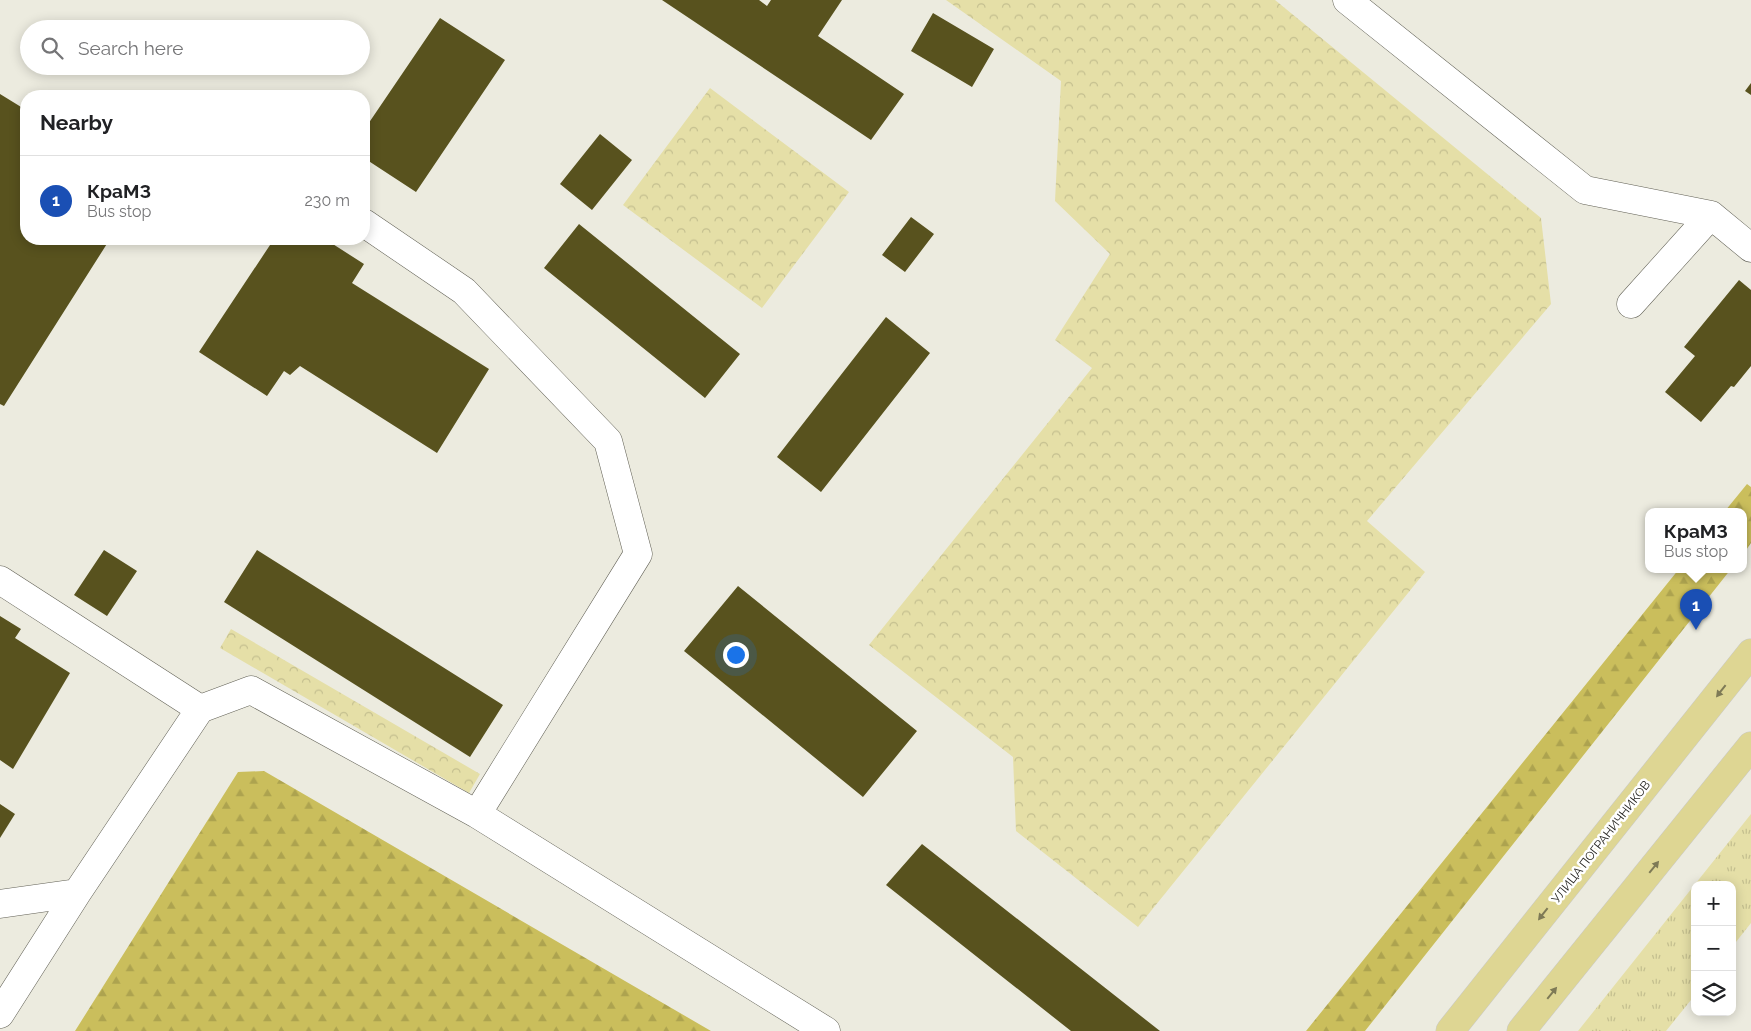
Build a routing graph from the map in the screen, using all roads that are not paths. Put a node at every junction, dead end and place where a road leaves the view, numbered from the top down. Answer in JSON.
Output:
{"nodes":[{"id":1,"x":1347,"y":0,"type":"edge"},
{"id":2,"x":1710,"y":215,"type":"junction"},
{"id":3,"x":370,"y":227,"type":"edge"},
{"id":4,"x":1751,"y":248,"type":"edge"},
{"id":5,"x":1631,"y":304,"type":"dead end"},
{"id":6,"x":0,"y":580,"type":"edge"},
{"id":7,"x":1751,"y":653,"type":"edge"},
{"id":8,"x":200,"y":709,"type":"junction"},
{"id":9,"x":1751,"y":746,"type":"edge"},
{"id":10,"x":477,"y":814,"type":"junction"},
{"id":11,"x":77,"y":893,"type":"junction"},
{"id":12,"x":0,"y":904,"type":"edge"},
{"id":13,"x":0,"y":1014,"type":"edge"},
{"id":14,"x":826,"y":1031,"type":"edge"},
{"id":15,"x":1450,"y":1031,"type":"edge"},
{"id":16,"x":1521,"y":1031,"type":"edge"}],
"edges":[{"from":1,"to":2,"type":"lane"},
{"from":2,"to":4,"type":"lane"},
{"from":2,"to":5,"type":"lane"},
{"from":3,"to":10,"type":"lane"},
{"from":6,"to":8,"type":"lane"},
{"from":7,"to":15,"type":"main road","name":"УЛИЦА ПОГРАНИЧНИКОВ","one_way":true},
{"from":8,"to":10,"type":"lane"},
{"from":8,"to":11,"type":"lane"},
{"from":16,"to":9,"type":"main road","one_way":true},
{"from":10,"to":14,"type":"lane"},
{"from":11,"to":12,"type":"lane"},
{"from":11,"to":13,"type":"lane"}]}
